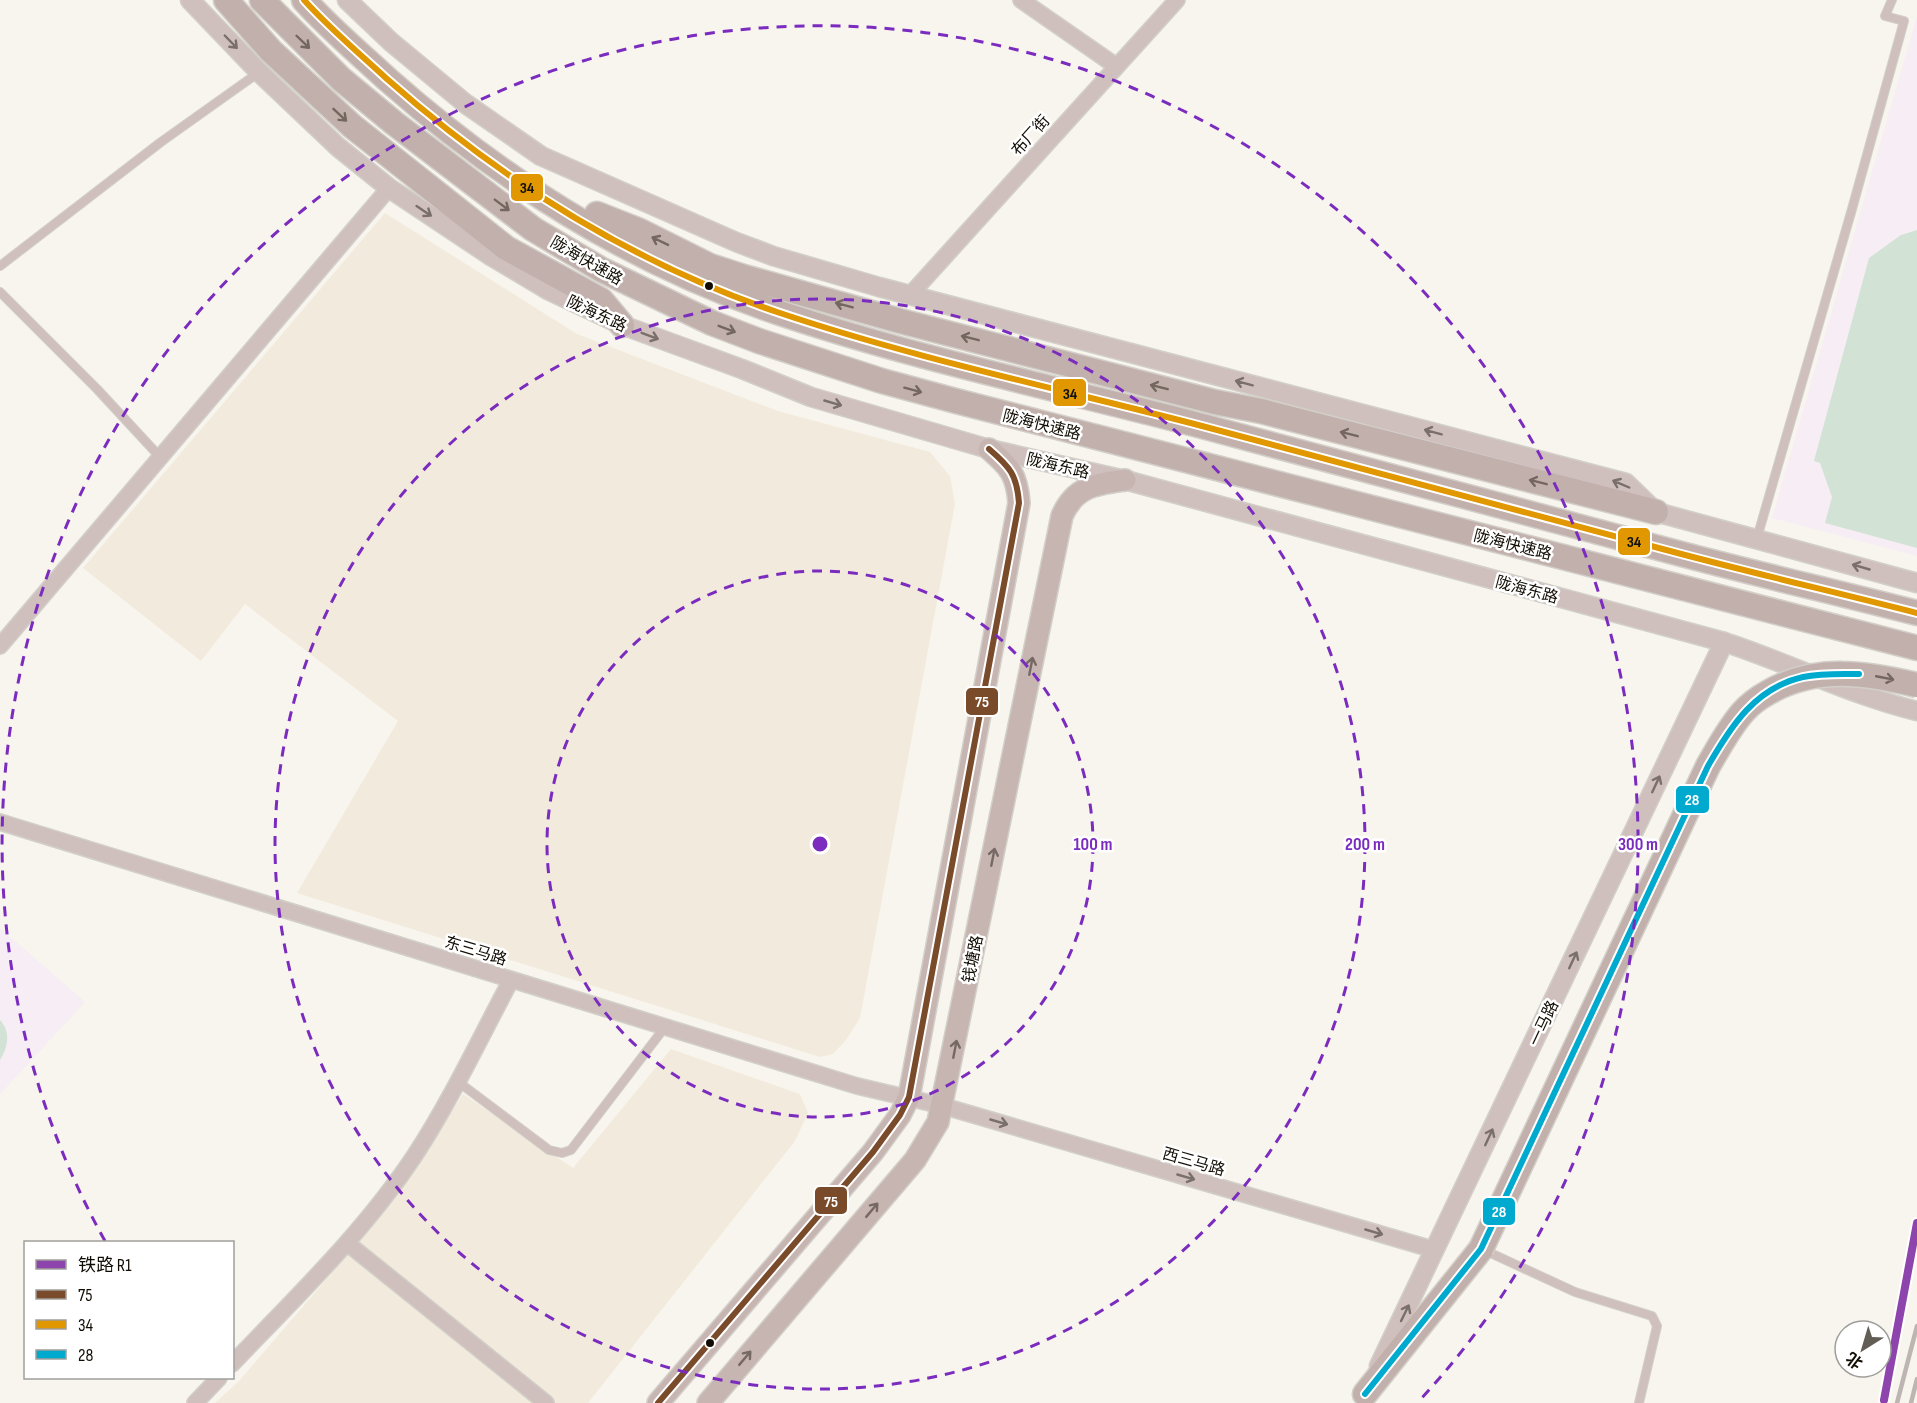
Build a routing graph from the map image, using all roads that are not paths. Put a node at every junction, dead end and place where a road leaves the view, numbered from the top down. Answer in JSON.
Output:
{"nodes":[{"id":1,"x":190,"y":0,"type":"edge"},
{"id":2,"x":226,"y":0,"type":"edge"},
{"id":3,"x":262,"y":0,"type":"edge"},
{"id":4,"x":304,"y":0,"type":"edge"},
{"id":5,"x":347,"y":0,"type":"edge"},
{"id":6,"x":1021,"y":0,"type":"edge"},
{"id":7,"x":1177,"y":0,"type":"edge"},
{"id":8,"x":1892,"y":0,"type":"edge"},
{"id":9,"x":1116,"y":66,"type":"junction"},
{"id":10,"x":259,"y":72,"type":"junction"},
{"id":11,"x":389,"y":188,"type":"junction"},
{"id":12,"x":567,"y":213,"type":"junction"},
{"id":13,"x":0,"y":267,"type":"edge"},
{"id":14,"x":0,"y":292,"type":"edge"},
{"id":15,"x":909,"y":295,"type":"junction"},
{"id":16,"x":622,"y":325,"type":"junction"},
{"id":17,"x":989,"y":449,"type":"junction"},
{"id":18,"x":160,"y":457,"type":"junction"},
{"id":19,"x":1125,"y":480,"type":"junction"},
{"id":20,"x":1656,"y":512,"type":"junction"},
{"id":21,"x":1757,"y":538,"type":"junction"},
{"id":22,"x":1917,"y":583,"type":"edge"},
{"id":23,"x":1917,"y":613,"type":"edge"},
{"id":24,"x":1724,"y":642,"type":"junction"},
{"id":25,"x":0,"y":646,"type":"edge"},
{"id":26,"x":1917,"y":648,"type":"edge"},
{"id":27,"x":1917,"y":685,"type":"edge"},
{"id":28,"x":1917,"y":711,"type":"edge"},
{"id":29,"x":0,"y":822,"type":"edge"},
{"id":30,"x":511,"y":980,"type":"junction"},
{"id":31,"x":665,"y":1027,"type":"junction"},
{"id":32,"x":457,"y":1081,"type":"junction"},
{"id":33,"x":909,"y":1097,"type":"junction"},
{"id":34,"x":943,"y":1106,"type":"junction"},
{"id":35,"x":347,"y":1243,"type":"junction"},
{"id":36,"x":1481,"y":1249,"type":"junction"},
{"id":37,"x":1435,"y":1250,"type":"junction"},
{"id":38,"x":234,"y":1362,"type":"edge"},
{"id":39,"x":217,"y":1379,"type":"edge"},
{"id":40,"x":1363,"y":1399,"type":"edge"},
{"id":41,"x":195,"y":1403,"type":"edge"},
{"id":42,"x":546,"y":1403,"type":"edge"},
{"id":43,"x":658,"y":1403,"type":"edge"},
{"id":44,"x":708,"y":1403,"type":"edge"},
{"id":45,"x":1639,"y":1403,"type":"edge"}],
"edges":[{"from":1,"to":10,"type":"street","name":"陇海东路","one_way":true},
{"from":2,"to":16,"type":"highway","one_way":true},
{"from":3,"to":26,"type":"highway","name":"陇海快速路","one_way":true},
{"from":4,"to":12,"type":"highway","name":"陇海快速路"},
{"from":5,"to":15,"type":"street"},
{"from":6,"to":9,"type":"street"},
{"from":7,"to":9,"type":"street","name":"布厂街"},
{"from":8,"to":21,"type":"lane"},
{"from":9,"to":15,"type":"street","name":"布厂街"},
{"from":10,"to":11,"type":"street","name":"陇海东路"},
{"from":10,"to":13,"type":"lane"},
{"from":11,"to":16,"type":"street","name":"陇海东路","one_way":true},
{"from":11,"to":18,"type":"street"},
{"from":20,"to":12,"type":"highway","one_way":true},
{"from":12,"to":23,"type":"highway","name":"陇海快速路"},
{"from":14,"to":18,"type":"lane"},
{"from":20,"to":15,"type":"street","one_way":true},
{"from":16,"to":17,"type":"street","name":"陇海东路","one_way":true},
{"from":17,"to":19,"type":"street","name":"陇海东路"},
{"from":17,"to":33,"type":"main road"},
{"from":18,"to":25,"type":"street"},
{"from":19,"to":24,"type":"street","name":"陇海东路"},
{"from":34,"to":19,"type":"main road","name":"钱塘路","one_way":true},
{"from":20,"to":21,"type":"street"},
{"from":22,"to":21,"type":"street","one_way":true},
{"from":24,"to":28,"type":"street","name":"陇海东路"},
{"from":37,"to":24,"type":"street","name":"一马路","one_way":true},
{"from":36,"to":27,"type":"highway","one_way":true,"bridge":true},
{"from":29,"to":30,"type":"street","name":"东三马路"},
{"from":30,"to":31,"type":"street","name":"东三马路"},
{"from":30,"to":32,"type":"street"},
{"from":31,"to":32,"type":"lane"},
{"from":31,"to":33,"type":"street","name":"东三马路"},
{"from":32,"to":35,"type":"street"},
{"from":33,"to":34,"type":"street","name":"东三马路"},
{"from":33,"to":43,"type":"main road"},
{"from":34,"to":37,"type":"street","name":"西三马路","one_way":true},
{"from":44,"to":34,"type":"main road","name":"钱塘路","one_way":true},
{"from":35,"to":38,"type":"street"},
{"from":35,"to":42,"type":"street"},
{"from":36,"to":40,"type":"highway"},
{"from":36,"to":45,"type":"lane"},
{"from":40,"to":37,"type":"street","name":"一马路","one_way":true},
{"from":39,"to":41,"type":"street"}]}
